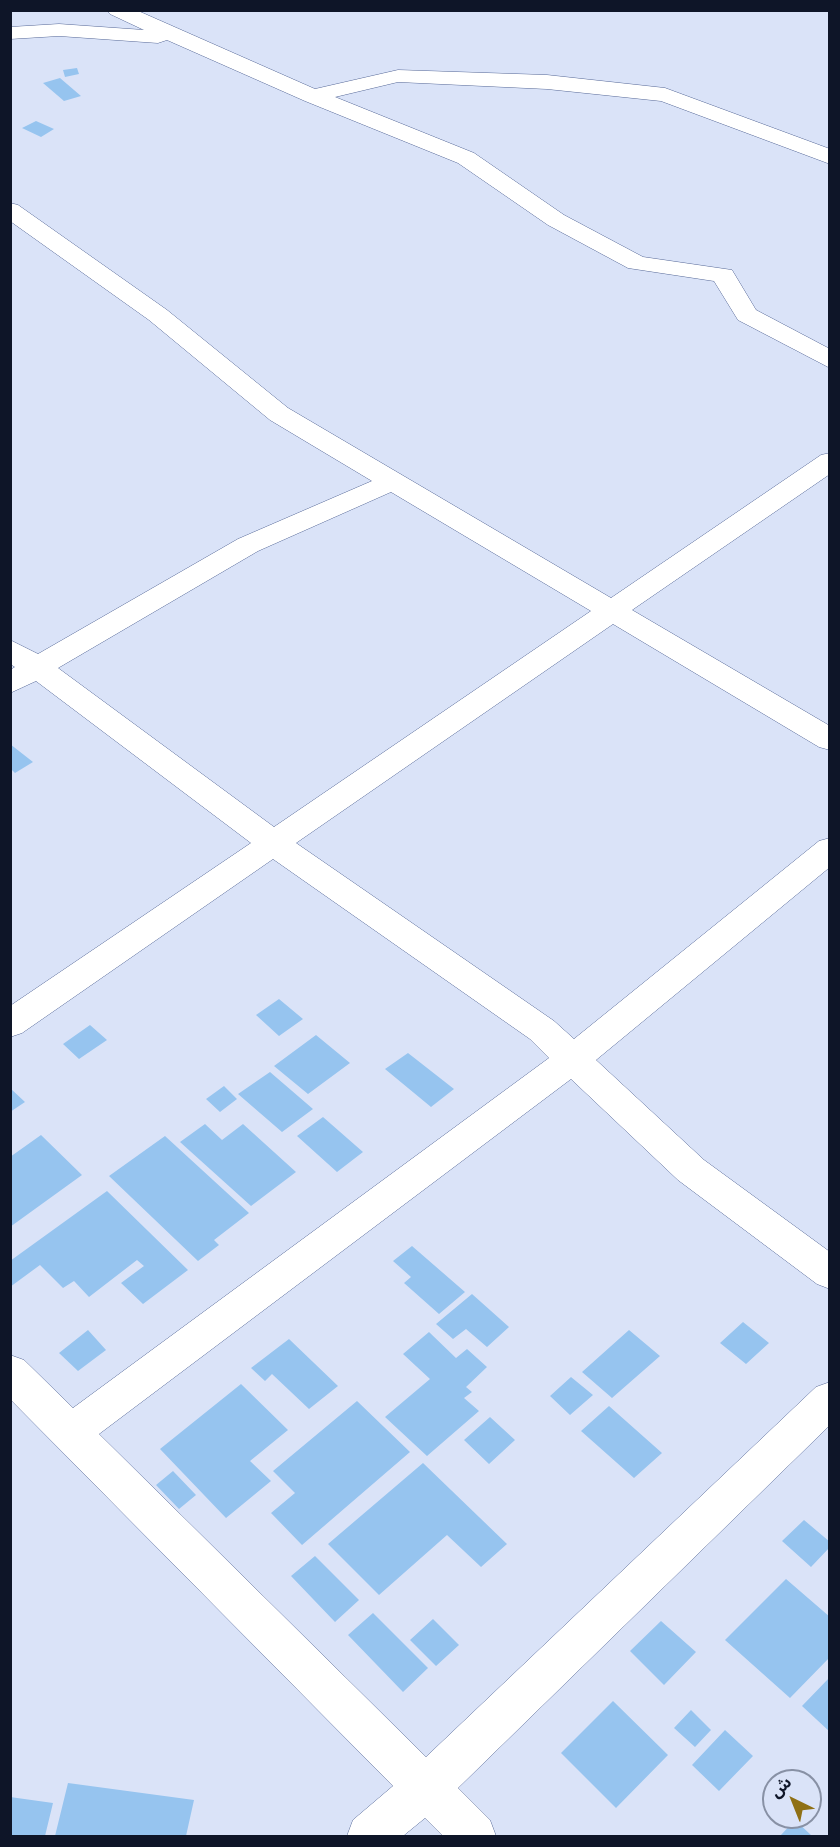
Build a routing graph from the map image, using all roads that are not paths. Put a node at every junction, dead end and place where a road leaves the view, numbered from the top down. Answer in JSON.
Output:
{"nodes":[{"id":1,"x":117,"y":10,"type":"edge"},
{"id":2,"x":10,"y":33,"type":"edge"},
{"id":3,"x":182,"y":39,"type":"junction"},
{"id":4,"x":313,"y":96,"type":"junction"},
{"id":5,"x":830,"y":157,"type":"edge"},
{"id":6,"x":10,"y":210,"type":"edge"},
{"id":7,"x":830,"y":360,"type":"edge"},
{"id":8,"x":830,"y":462,"type":"edge"},
{"id":9,"x":394,"y":481,"type":"junction"},
{"id":10,"x":612,"y":609,"type":"junction"},
{"id":11,"x":19,"y":667,"type":"edge"},
{"id":12,"x":830,"y":740,"type":"edge"},
{"id":13,"x":274,"y":844,"type":"junction"},
{"id":14,"x":830,"y":849,"type":"edge"},
{"id":15,"x":10,"y":1024,"type":"edge"},
{"id":16,"x":573,"y":1059,"type":"junction"},
{"id":17,"x":830,"y":1273,"type":"edge"},
{"id":18,"x":10,"y":1372,"type":"edge"},
{"id":19,"x":830,"y":1400,"type":"edge"},
{"id":20,"x":70,"y":1432,"type":"junction"},
{"id":21,"x":426,"y":1788,"type":"junction"},
{"id":22,"x":369,"y":1836,"type":"edge"},
{"id":23,"x":474,"y":1836,"type":"edge"}],
"edges":[{"from":1,"to":3,"type":"street"},
{"from":2,"to":3,"type":"street"},
{"from":3,"to":4,"type":"street"},
{"from":4,"to":5,"type":"street"},
{"from":4,"to":7,"type":"street"},
{"from":6,"to":9,"type":"street"},
{"from":8,"to":10,"type":"street"},
{"from":9,"to":10,"type":"street"},
{"from":9,"to":11,"type":"street"},
{"from":10,"to":12,"type":"street"},
{"from":10,"to":13,"type":"street"},
{"from":11,"to":13,"type":"street"},
{"from":13,"to":15,"type":"street"},
{"from":13,"to":16,"type":"street"},
{"from":14,"to":16,"type":"street"},
{"from":16,"to":17,"type":"street"},
{"from":16,"to":20,"type":"street"},
{"from":18,"to":20,"type":"street"},
{"from":19,"to":21,"type":"street"},
{"from":20,"to":21,"type":"street"},
{"from":21,"to":22,"type":"street"},
{"from":21,"to":23,"type":"street"}]}
